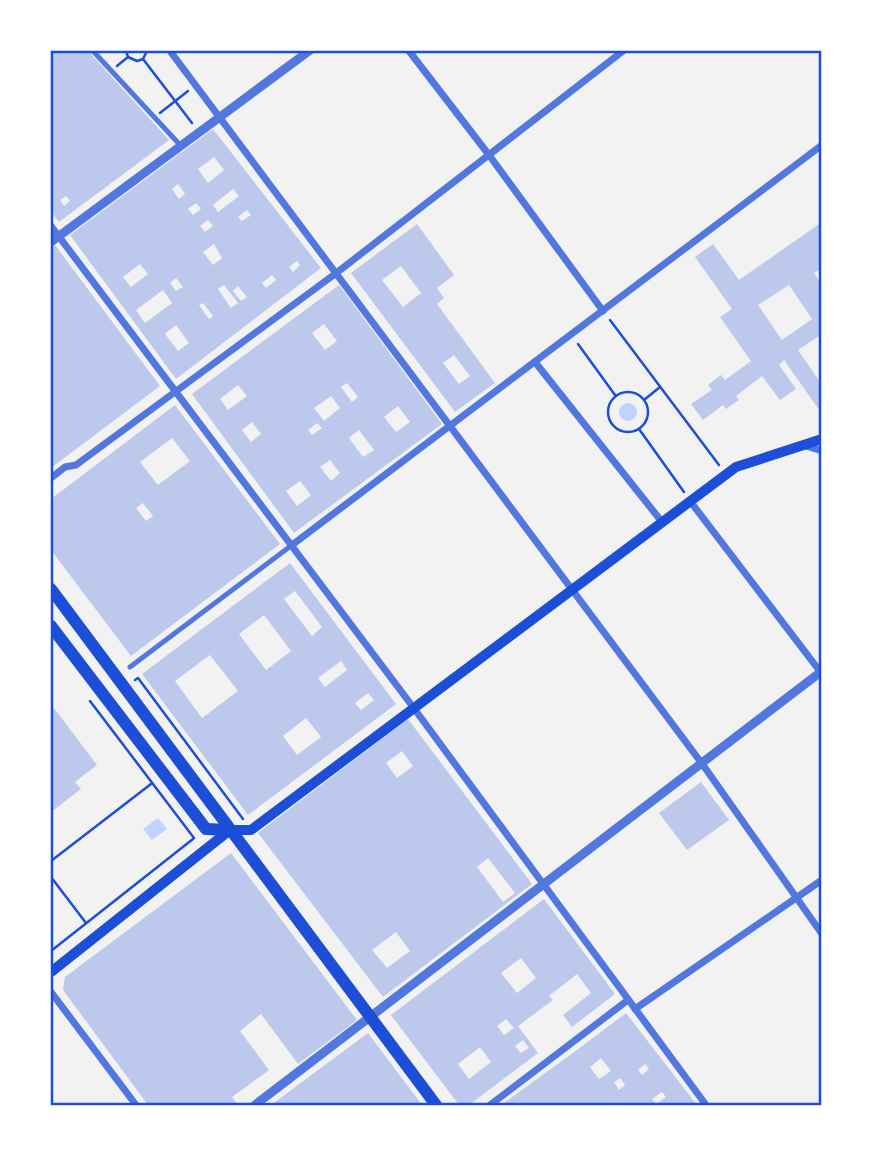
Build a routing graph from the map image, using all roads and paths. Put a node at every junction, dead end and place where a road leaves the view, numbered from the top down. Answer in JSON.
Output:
{"nodes":[{"id":1,"x":93,"y":51,"type":"edge"},
{"id":2,"x":126,"y":51,"type":"edge"},
{"id":3,"x":147,"y":51,"type":"edge"},
{"id":4,"x":170,"y":51,"type":"edge"},
{"id":5,"x":309,"y":51,"type":"edge"},
{"id":6,"x":409,"y":51,"type":"edge"},
{"id":7,"x":623,"y":51,"type":"edge"},
{"id":8,"x":143,"y":59,"type":"junction"},
{"id":9,"x":191,"y":89,"type":"dead end"},
{"id":10,"x":176,"y":101,"type":"junction"},
{"id":11,"x":154,"y":118,"type":"junction"},
{"id":12,"x":220,"y":118,"type":"junction"},
{"id":13,"x":196,"y":129,"type":"dead end"},
{"id":14,"x":822,"y":145,"type":"edge"},
{"id":15,"x":181,"y":146,"type":"junction"},
{"id":16,"x":489,"y":155,"type":"junction"},
{"id":17,"x":51,"y":226,"type":"edge"},
{"id":18,"x":55,"y":239,"type":"edge"},
{"id":19,"x":335,"y":274,"type":"junction"},
{"id":20,"x":603,"y":311,"type":"junction"},
{"id":21,"x":572,"y":335,"type":"junction"},
{"id":22,"x":536,"y":362,"type":"junction"},
{"id":23,"x":660,"y":387,"type":"junction"},
{"id":24,"x":175,"y":391,"type":"junction"},
{"id":25,"x":616,"y":396,"type":"junction"},
{"id":26,"x":644,"y":400,"type":"junction"},
{"id":27,"x":450,"y":426,"type":"junction"},
{"id":28,"x":639,"y":429,"type":"junction"},
{"id":29,"x":822,"y":439,"type":"edge"},
{"id":30,"x":803,"y":444,"type":"junction"},
{"id":31,"x":822,"y":450,"type":"edge"},
{"id":32,"x":726,"y":475,"type":"junction"},
{"id":33,"x":51,"y":478,"type":"edge"},
{"id":34,"x":690,"y":501,"type":"junction"},
{"id":35,"x":662,"y":523,"type":"junction"},
{"id":36,"x":292,"y":545,"type":"junction"},
{"id":37,"x":51,"y":589,"type":"edge"},
{"id":38,"x":572,"y":590,"type":"junction"},
{"id":39,"x":51,"y":626,"type":"edge"},
{"id":40,"x":130,"y":667,"type":"dead end"},
{"id":41,"x":822,"y":673,"type":"edge"},
{"id":42,"x":138,"y":678,"type":"dead end"},
{"id":43,"x":90,"y":700,"type":"dead end"},
{"id":44,"x":413,"y":707,"type":"junction"},
{"id":45,"x":703,"y":765,"type":"junction"},
{"id":46,"x":152,"y":783,"type":"junction"},
{"id":47,"x":234,"y":807,"type":"junction"},
{"id":48,"x":221,"y":817,"type":"junction"},
{"id":49,"x":206,"y":830,"type":"junction"},
{"id":50,"x":230,"y":830,"type":"junction"},
{"id":51,"x":251,"y":830,"type":"junction"},
{"id":52,"x":194,"y":838,"type":"junction"},
{"id":53,"x":51,"y":861,"type":"edge"},
{"id":54,"x":51,"y":877,"type":"edge"},
{"id":55,"x":822,"y":880,"type":"edge"},
{"id":56,"x":544,"y":886,"type":"junction"},
{"id":57,"x":796,"y":898,"type":"junction"},
{"id":58,"x":86,"y":923,"type":"junction"},
{"id":59,"x":822,"y":934,"type":"edge"},
{"id":60,"x":51,"y":951,"type":"edge"},
{"id":61,"x":51,"y":972,"type":"edge"},
{"id":62,"x":51,"y":992,"type":"edge"},
{"id":63,"x":628,"y":1000,"type":"junction"},
{"id":64,"x":635,"y":1009,"type":"junction"},
{"id":65,"x":372,"y":1017,"type":"junction"},
{"id":66,"x":136,"y":1105,"type":"edge"},
{"id":67,"x":255,"y":1105,"type":"edge"},
{"id":68,"x":436,"y":1105,"type":"edge"},
{"id":69,"x":490,"y":1105,"type":"edge"},
{"id":70,"x":706,"y":1105,"type":"edge"}],
"edges":[{"from":1,"to":11,"type":"street"},
{"from":2,"to":8,"type":"path"},
{"from":3,"to":8,"type":"path"},
{"from":4,"to":12,"type":"street"},
{"from":5,"to":12,"type":"street"},
{"from":6,"to":16,"type":"street"},
{"from":7,"to":16,"type":"street"},
{"from":8,"to":10,"type":"path"},
{"from":9,"to":10,"type":"path"},
{"from":10,"to":11,"type":"path"},
{"from":10,"to":13,"type":"path"},
{"from":11,"to":15,"type":"street"},
{"from":12,"to":15,"type":"street"},
{"from":12,"to":19,"type":"street"},
{"from":14,"to":20,"type":"street"},
{"from":15,"to":18,"type":"street"},
{"from":16,"to":19,"type":"street"},
{"from":16,"to":20,"type":"street"},
{"from":17,"to":18,"type":"street"},
{"from":18,"to":24,"type":"street"},
{"from":19,"to":24,"type":"street"},
{"from":19,"to":27,"type":"street"},
{"from":20,"to":21,"type":"street"},
{"from":20,"to":23,"type":"path"},
{"from":21,"to":22,"type":"street"},
{"from":21,"to":25,"type":"path"},
{"from":22,"to":27,"type":"street"},
{"from":22,"to":35,"type":"street"},
{"from":23,"to":26,"type":"path"},
{"from":23,"to":32,"type":"path"},
{"from":24,"to":33,"type":"street"},
{"from":24,"to":36,"type":"street"},
{"from":25,"to":26,"type":"path"},
{"from":25,"to":28,"type":"path"},
{"from":26,"to":28,"type":"path"},
{"from":27,"to":36,"type":"street"},
{"from":27,"to":38,"type":"street"},
{"from":28,"to":34,"type":"path"},
{"from":29,"to":30,"type":"main road"},
{"from":30,"to":31,"type":"street"},
{"from":30,"to":32,"type":"main road"},
{"from":32,"to":34,"type":"main road"},
{"from":34,"to":35,"type":"main road"},
{"from":34,"to":41,"type":"street"},
{"from":35,"to":38,"type":"main road"},
{"from":36,"to":40,"type":"street"},
{"from":36,"to":44,"type":"street"},
{"from":37,"to":48,"type":"main road"},
{"from":38,"to":44,"type":"main road"},
{"from":38,"to":45,"type":"street"},
{"from":39,"to":49,"type":"main road"},
{"from":41,"to":45,"type":"street"},
{"from":42,"to":47,"type":"path"},
{"from":43,"to":46,"type":"path"},
{"from":44,"to":51,"type":"main road"},
{"from":44,"to":56,"type":"street"},
{"from":45,"to":56,"type":"street"},
{"from":45,"to":57,"type":"street"},
{"from":46,"to":52,"type":"path"},
{"from":46,"to":53,"type":"path"},
{"from":47,"to":48,"type":"path"},
{"from":47,"to":51,"type":"path"},
{"from":48,"to":50,"type":"main road"},
{"from":49,"to":50,"type":"main road"},
{"from":49,"to":52,"type":"path"},
{"from":50,"to":51,"type":"main road"},
{"from":50,"to":61,"type":"main road"},
{"from":50,"to":65,"type":"main road"},
{"from":52,"to":58,"type":"path"},
{"from":54,"to":58,"type":"path"},
{"from":55,"to":57,"type":"street"},
{"from":56,"to":63,"type":"street"},
{"from":56,"to":65,"type":"street"},
{"from":57,"to":59,"type":"street"},
{"from":57,"to":64,"type":"street"},
{"from":58,"to":60,"type":"path"},
{"from":62,"to":66,"type":"street"},
{"from":63,"to":64,"type":"street"},
{"from":63,"to":69,"type":"street"},
{"from":64,"to":70,"type":"street"},
{"from":65,"to":67,"type":"street"},
{"from":65,"to":68,"type":"main road"}]}
